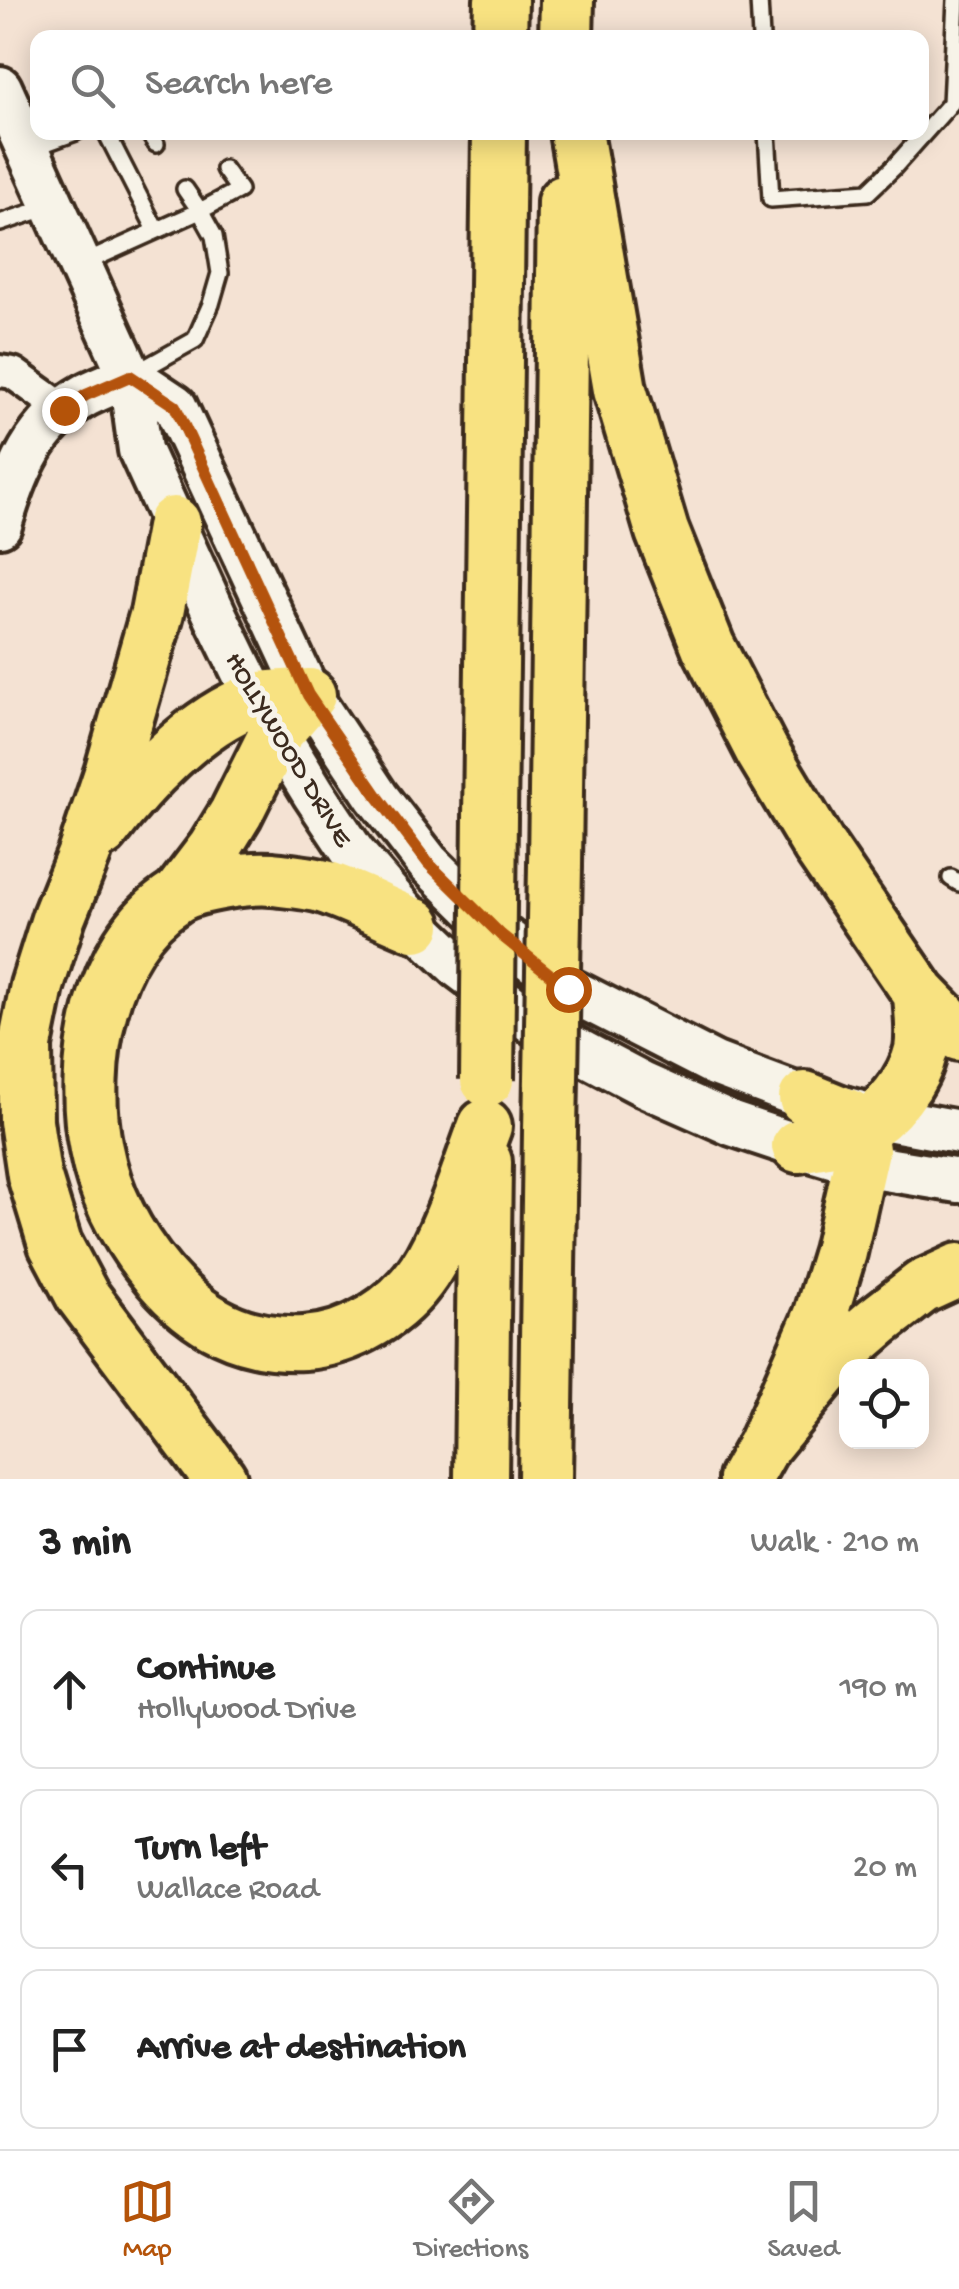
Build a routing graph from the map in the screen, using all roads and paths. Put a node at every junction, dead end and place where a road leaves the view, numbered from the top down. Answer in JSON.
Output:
{"nodes":[{"id":1,"x":501,"y":0,"type":"edge"},
{"id":2,"x":566,"y":0,"type":"edge"},
{"id":3,"x":759,"y":0,"type":"edge"},
{"id":4,"x":956,"y":0,"type":"edge"},
{"id":5,"x":500,"y":30,"type":"edge"},
{"id":6,"x":566,"y":30,"type":"edge"},
{"id":7,"x":761,"y":30,"type":"edge"},
{"id":8,"x":2,"y":100,"type":"edge"},
{"id":9,"x":929,"y":128,"type":"edge"},
{"id":10,"x":53,"y":140,"type":"edge"},
{"id":11,"x":110,"y":140,"type":"edge"},
{"id":12,"x":499,"y":140,"type":"edge"},
{"id":13,"x":565,"y":140,"type":"edge"},
{"id":14,"x":577,"y":140,"type":"edge"},
{"id":15,"x":767,"y":140,"type":"edge"},
{"id":16,"x":918,"y":140,"type":"edge"},
{"id":17,"x":28,"y":149,"type":"junction"},
{"id":18,"x":224,"y":169,"type":"dead end"},
{"id":19,"x":185,"y":189,"type":"dead end"},
{"id":20,"x":52,"y":206,"type":"junction"},
{"id":21,"x":200,"y":212,"type":"junction"},
{"id":22,"x":0,"y":224,"type":"edge"},
{"id":23,"x":156,"y":230,"type":"junction"},
{"id":24,"x":80,"y":265,"type":"junction"},
{"id":25,"x":0,"y":370,"type":"edge"},
{"id":26,"x":130,"y":376,"type":"junction"},
{"id":27,"x":64,"y":410,"type":"junction"},
{"id":28,"x":174,"y":523,"type":"junction"},
{"id":29,"x":0,"y":526,"type":"edge"},
{"id":30,"x":280,"y":709,"type":"junction"},
{"id":31,"x":84,"y":854,"type":"junction"},
{"id":32,"x":179,"y":895,"type":"junction"},
{"id":33,"x":415,"y":925,"type":"junction"},
{"id":34,"x":920,"y":994,"type":"junction"},
{"id":35,"x":959,"y":1034,"type":"edge"},
{"id":36,"x":486,"y":1103,"type":"junction"},
{"id":37,"x":802,"y":1122,"type":"junction"},
{"id":38,"x":959,"y":1132,"type":"edge"},
{"id":39,"x":866,"y":1137,"type":"junction"},
{"id":40,"x":959,"y":1181,"type":"edge"},
{"id":41,"x":959,"y":1270,"type":"edge"},
{"id":42,"x":754,"y":1462,"type":"edge"},
{"id":43,"x":220,"y":1479,"type":"edge"},
{"id":44,"x":481,"y":1479,"type":"edge"},
{"id":45,"x":546,"y":1479,"type":"edge"}],
"edges":[{"from":1,"to":5,"type":"highway"},
{"from":2,"to":6,"type":"highway"},
{"from":3,"to":7,"type":"lane"},
{"from":4,"to":9,"type":"lane"},
{"from":8,"to":17,"type":"main road","name":"HOLLYWOOD DRIVE"},
{"from":10,"to":17,"type":"lane"},
{"from":11,"to":23,"type":"lane"},
{"from":12,"to":36,"type":"highway","bridge":true},
{"from":13,"to":45,"type":"highway","bridge":true},
{"from":14,"to":34,"type":"highway"},
{"from":15,"to":16,"type":"lane"},
{"from":17,"to":20,"type":"main road","name":"HOLLYWOOD DRIVE"},
{"from":18,"to":21,"type":"lane"},
{"from":19,"to":21,"type":"lane"},
{"from":20,"to":22,"type":"lane"},
{"from":20,"to":24,"type":"main road","name":"HOLLYWOOD DRIVE"},
{"from":21,"to":23,"type":"lane"},
{"from":21,"to":26,"type":"lane"},
{"from":23,"to":24,"type":"lane"},
{"from":24,"to":26,"type":"main road","name":"HOLLYWOOD DRIVE"},
{"from":25,"to":27,"type":"street"},
{"from":26,"to":27,"type":"main road"},
{"from":26,"to":28,"type":"main road","name":"HOLLYWOOD DRIVE"},
{"from":26,"to":30,"type":"main road","name":"HOLLYWOOD DRIVE"},
{"from":27,"to":29,"type":"main road"},
{"from":28,"to":30,"type":"main road","name":"HOLLYWOOD DRIVE"},
{"from":28,"to":31,"type":"highway"},
{"from":30,"to":31,"type":"highway"},
{"from":30,"to":32,"type":"highway"},
{"from":30,"to":33,"type":"main road","name":"HOLLYWOOD DRIVE"},
{"from":30,"to":37,"type":"main road","name":"HOLLYWOOD DRIVE"},
{"from":31,"to":43,"type":"highway"},
{"from":32,"to":33,"type":"highway"},
{"from":32,"to":36,"type":"highway"},
{"from":33,"to":37,"type":"main road","name":"HOLLYWOOD DRIVE"},
{"from":34,"to":35,"type":"highway"},
{"from":34,"to":39,"type":"highway"},
{"from":36,"to":44,"type":"highway"},
{"from":37,"to":39,"type":"highway"},
{"from":38,"to":39,"type":"main road"},
{"from":39,"to":40,"type":"main road"},
{"from":39,"to":42,"type":"highway"},
{"from":41,"to":42,"type":"highway"}]}
